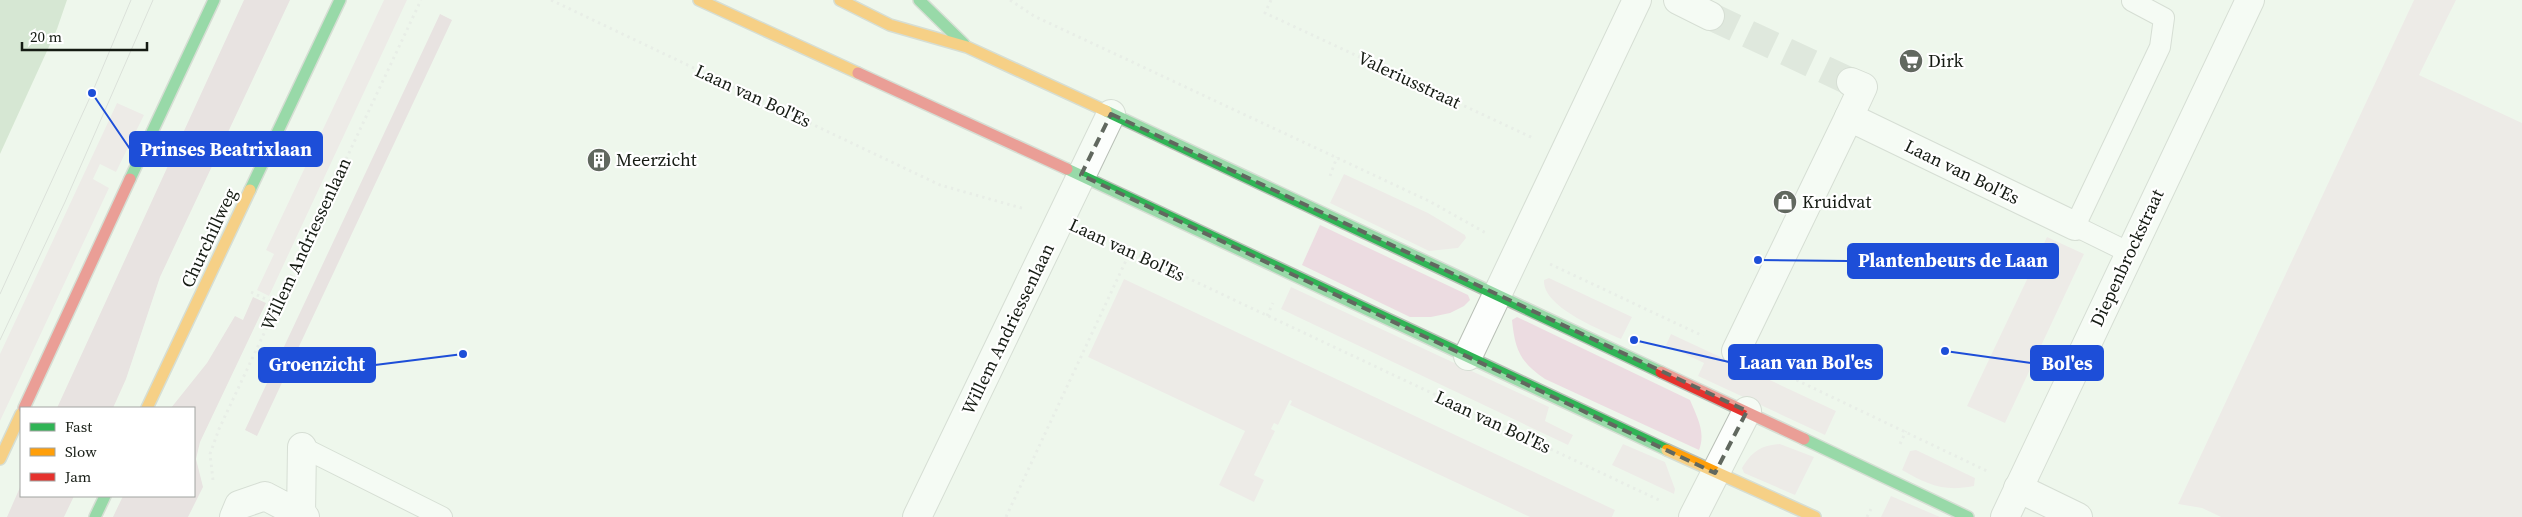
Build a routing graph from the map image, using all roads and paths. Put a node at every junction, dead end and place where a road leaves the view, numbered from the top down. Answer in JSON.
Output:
{"nodes":[{"id":1,"x":214,"y":0,"type":"edge"},
{"id":2,"x":340,"y":0,"type":"edge"},
{"id":3,"x":421,"y":0,"type":"edge"},
{"id":4,"x":551,"y":0,"type":"edge"},
{"id":5,"x":699,"y":0,"type":"edge"},
{"id":6,"x":840,"y":0,"type":"edge"},
{"id":7,"x":919,"y":0,"type":"edge"},
{"id":8,"x":1271,"y":0,"type":"edge"},
{"id":9,"x":1637,"y":0,"type":"edge"},
{"id":10,"x":1678,"y":0,"type":"edge"},
{"id":11,"x":2250,"y":0,"type":"edge"},
{"id":12,"x":2132,"y":1,"type":"edge"},
{"id":13,"x":1710,"y":16,"type":"tunnel mouth"},
{"id":14,"x":967,"y":47,"type":"junction"},
{"id":15,"x":1852,"y":82,"type":"dead end"},
{"id":16,"x":1112,"y":114,"type":"junction"},
{"id":17,"x":1849,"y":117,"type":"junction"},
{"id":18,"x":1565,"y":153,"type":"junction"},
{"id":19,"x":1081,"y":175,"type":"junction"},
{"id":20,"x":1061,"y":218,"type":"junction"},
{"id":21,"x":2075,"y":226,"type":"junction"},
{"id":22,"x":1130,"y":252,"type":"junction"},
{"id":23,"x":2130,"y":253,"type":"junction"},
{"id":24,"x":251,"y":292,"type":"dead end"},
{"id":25,"x":1498,"y":294,"type":"junction"},
{"id":26,"x":278,"y":305,"type":"junction"},
{"id":27,"x":1736,"y":351,"type":"dead end"},
{"id":28,"x":1468,"y":356,"type":"junction"},
{"id":29,"x":24,"y":407,"type":"edge"},
{"id":30,"x":147,"y":407,"type":"edge"},
{"id":31,"x":1747,"y":411,"type":"junction"},
{"id":32,"x":20,"y":416,"type":"edge"},
{"id":33,"x":302,"y":447,"type":"joint"},
{"id":34,"x":0,"y":459,"type":"edge"},
{"id":35,"x":1715,"y":473,"type":"junction"},
{"id":36,"x":2018,"y":488,"type":"junction"},
{"id":37,"x":105,"y":497,"type":"edge"},
{"id":38,"x":236,"y":511,"type":"edge"},
{"id":39,"x":303,"y":516,"type":"edge"},
{"id":40,"x":95,"y":517,"type":"edge"},
{"id":41,"x":442,"y":517,"type":"edge"},
{"id":42,"x":918,"y":517,"type":"edge"},
{"id":43,"x":1006,"y":517,"type":"edge"},
{"id":44,"x":1694,"y":517,"type":"edge"},
{"id":45,"x":1815,"y":517,"type":"edge"},
{"id":46,"x":1968,"y":517,"type":"edge"},
{"id":47,"x":2005,"y":517,"type":"edge"},
{"id":48,"x":2078,"y":517,"type":"edge"}],
"edges":[{"from":1,"to":29,"type":"street"},
{"from":2,"to":30,"type":"street","name":"Churchillweg"},
{"from":3,"to":26,"type":"path","name":"Willem Andriessenlaan"},
{"from":4,"to":20,"type":"path","name":"Laan van Bol'Es"},
{"from":5,"to":19,"type":"street"},
{"from":6,"to":14,"type":"street"},
{"from":7,"to":14,"type":"street"},
{"from":8,"to":18,"type":"path","name":"Valeriusstraat"},
{"from":9,"to":18,"type":"street"},
{"from":10,"to":13,"type":"street"},
{"from":11,"to":23,"type":"street","name":"Diepenbrockstraat"},
{"from":12,"to":21,"type":"lane"},
{"from":14,"to":16,"type":"street"},
{"from":15,"to":17,"type":"street"},
{"from":16,"to":19,"type":"street","name":"Willem Andriessenlaan"},
{"from":16,"to":25,"type":"street"},
{"from":17,"to":21,"type":"street","name":"Laan van Bol'Es"},
{"from":17,"to":27,"type":"street"},
{"from":18,"to":25,"type":"street"},
{"from":19,"to":20,"type":"street","name":"Willem Andriessenlaan"},
{"from":19,"to":28,"type":"street"},
{"from":20,"to":22,"type":"path","name":"Laan van Bol'Es"},
{"from":20,"to":42,"type":"street","name":"Willem Andriessenlaan"},
{"from":21,"to":23,"type":"lane"},
{"from":22,"to":43,"type":"path"},
{"from":22,"to":44,"type":"path","name":"Laan van Bol'Es"},
{"from":23,"to":36,"type":"street","name":"Diepenbrockstraat"},
{"from":24,"to":26,"type":"path"},
{"from":25,"to":28,"type":"street"},
{"from":25,"to":31,"type":"street"},
{"from":26,"to":38,"type":"path","name":"Willem Andriessenlaan"},
{"from":28,"to":35,"type":"street"},
{"from":31,"to":35,"type":"street"},
{"from":31,"to":46,"type":"street"},
{"from":32,"to":34,"type":"street"},
{"from":33,"to":39,"type":"street"},
{"from":33,"to":41,"type":"lane"},
{"from":35,"to":44,"type":"street"},
{"from":35,"to":45,"type":"street"},
{"from":36,"to":47,"type":"street","name":"Diepenbrockstraat"},
{"from":36,"to":48,"type":"street"},
{"from":37,"to":40,"type":"street"},
{"from":38,"to":39,"type":"street"}]}
